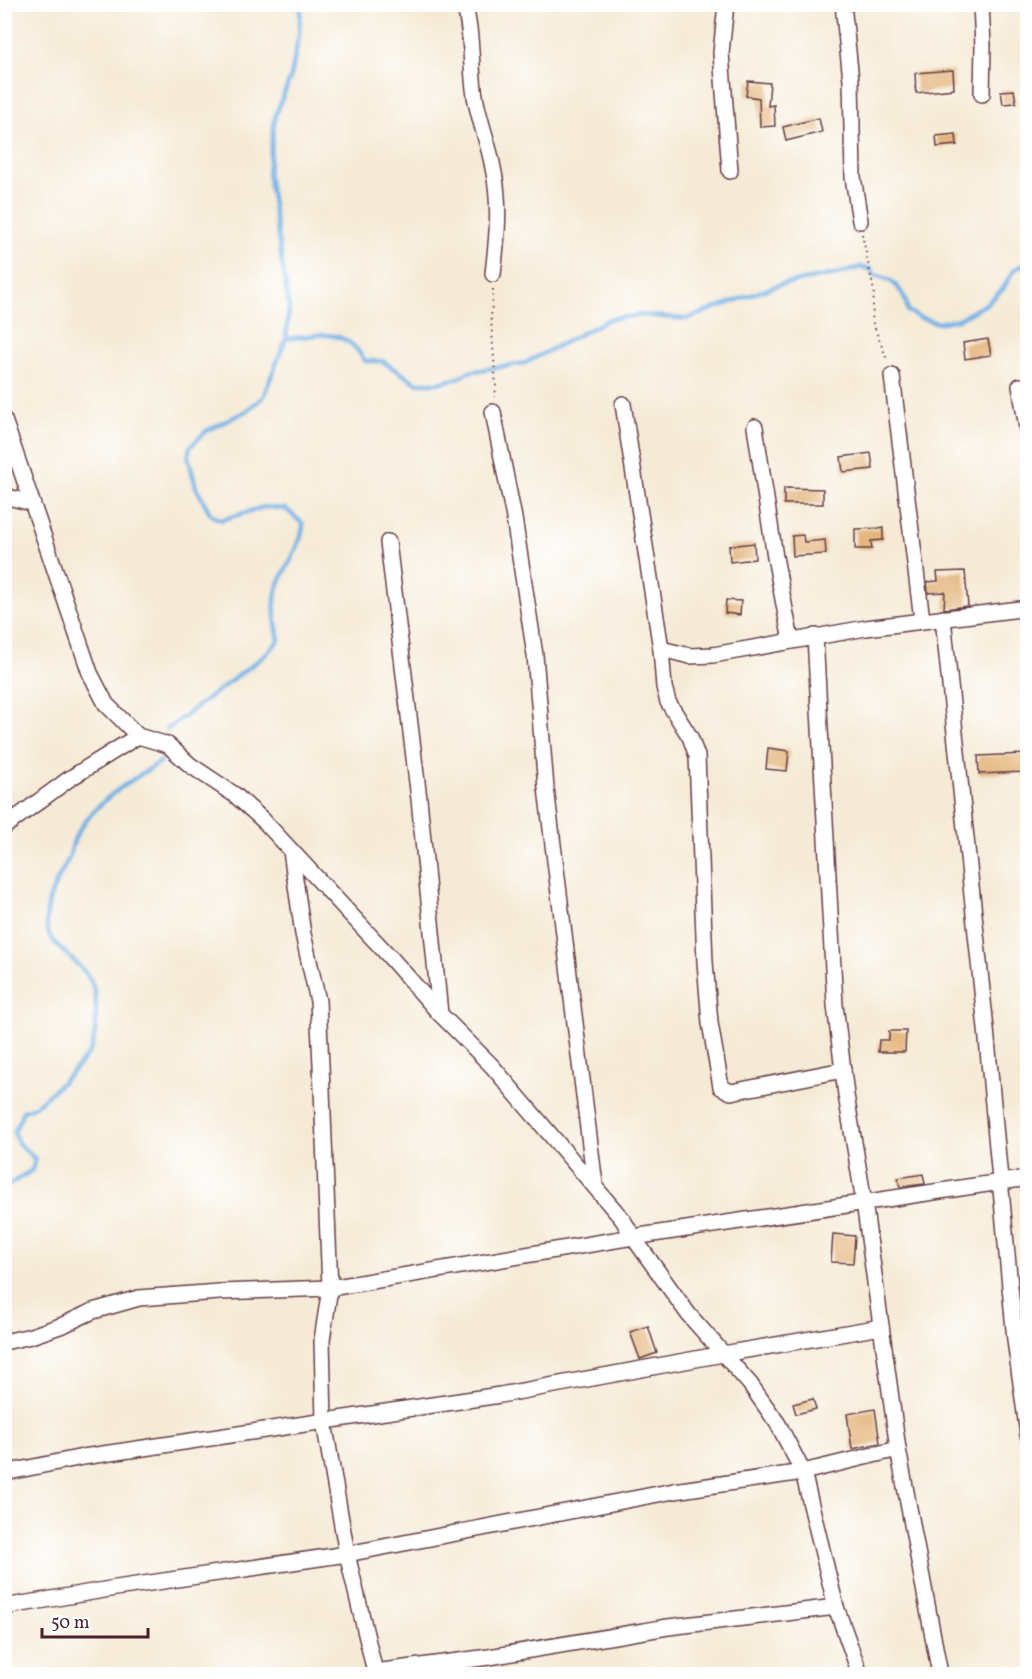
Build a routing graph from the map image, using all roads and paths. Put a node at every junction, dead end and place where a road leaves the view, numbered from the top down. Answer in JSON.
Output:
{"nodes":[{"id":1,"x":464,"y":4,"type":"edge"},
{"id":2,"x":726,"y":4,"type":"edge"},
{"id":3,"x":843,"y":4,"type":"edge"},
{"id":4,"x":981,"y":4,"type":"edge"},
{"id":5,"x":982,"y":94,"type":"dead end"},
{"id":6,"x":730,"y":171,"type":"dead end"},
{"id":7,"x":860,"y":221,"type":"joint"},
{"id":8,"x":493,"y":274,"type":"joint"},
{"id":9,"x":892,"y":376,"type":"joint"},
{"id":10,"x":1020,"y":386,"type":"dead end"},
{"id":11,"x":623,"y":404,"type":"dead end"},
{"id":12,"x":493,"y":412,"type":"joint"},
{"id":13,"x":4,"y":420,"type":"edge"},
{"id":14,"x":755,"y":427,"type":"dead end"},
{"id":15,"x":1028,"y":434,"type":"edge"},
{"id":16,"x":4,"y":496,"type":"edge"},
{"id":17,"x":32,"y":502,"type":"junction"},
{"id":18,"x":388,"y":542,"type":"dead end"},
{"id":19,"x":1028,"y":608,"type":"edge"},
{"id":20,"x":943,"y":618,"type":"junction"},
{"id":21,"x":922,"y":620,"type":"junction"},
{"id":22,"x":815,"y":636,"type":"junction"},
{"id":23,"x":791,"y":641,"type":"junction"},
{"id":24,"x":661,"y":649,"type":"junction"},
{"id":25,"x":138,"y":736,"type":"junction"},
{"id":26,"x":4,"y":827,"type":"edge"},
{"id":27,"x":291,"y":851,"type":"junction"},
{"id":28,"x":440,"y":1014,"type":"junction"},
{"id":29,"x":843,"y":1070,"type":"junction"},
{"id":30,"x":1028,"y":1178,"type":"edge"},
{"id":31,"x":1001,"y":1182,"type":"junction"},
{"id":32,"x":595,"y":1186,"type":"junction"},
{"id":33,"x":864,"y":1202,"type":"junction"},
{"id":34,"x":633,"y":1237,"type":"junction"},
{"id":35,"x":330,"y":1288,"type":"junction"},
{"id":36,"x":881,"y":1327,"type":"junction"},
{"id":37,"x":4,"y":1342,"type":"edge"},
{"id":38,"x":723,"y":1354,"type":"junction"},
{"id":39,"x":324,"y":1422,"type":"junction"},
{"id":40,"x":1028,"y":1435,"type":"edge"},
{"id":41,"x":898,"y":1449,"type":"junction"},
{"id":42,"x":803,"y":1472,"type":"junction"},
{"id":43,"x":4,"y":1473,"type":"edge"},
{"id":44,"x":347,"y":1554,"type":"junction"},
{"id":45,"x":4,"y":1607,"type":"edge"},
{"id":46,"x":836,"y":1607,"type":"junction"},
{"id":47,"x":371,"y":1674,"type":"edge"},
{"id":48,"x":860,"y":1674,"type":"edge"},
{"id":49,"x":940,"y":1674,"type":"edge"}],
"edges":[{"from":1,"to":8,"type":"street"},
{"from":2,"to":6,"type":"street"},
{"from":3,"to":7,"type":"street"},
{"from":4,"to":5,"type":"street"},
{"from":7,"to":9,"type":"path"},
{"from":8,"to":12,"type":"path"},
{"from":9,"to":21,"type":"street"},
{"from":10,"to":15,"type":"street"},
{"from":11,"to":24,"type":"street"},
{"from":12,"to":32,"type":"street"},
{"from":13,"to":17,"type":"street"},
{"from":14,"to":23,"type":"street"},
{"from":16,"to":17,"type":"street"},
{"from":17,"to":25,"type":"street"},
{"from":18,"to":28,"type":"street"},
{"from":19,"to":20,"type":"street"},
{"from":20,"to":21,"type":"street"},
{"from":20,"to":31,"type":"street"},
{"from":21,"to":22,"type":"street"},
{"from":22,"to":23,"type":"street"},
{"from":22,"to":29,"type":"street"},
{"from":23,"to":24,"type":"street"},
{"from":24,"to":29,"type":"street"},
{"from":25,"to":26,"type":"street"},
{"from":25,"to":27,"type":"street"},
{"from":27,"to":28,"type":"street"},
{"from":27,"to":35,"type":"street"},
{"from":28,"to":32,"type":"street"},
{"from":29,"to":33,"type":"street"},
{"from":30,"to":31,"type":"street"},
{"from":31,"to":33,"type":"street"},
{"from":31,"to":40,"type":"street"},
{"from":32,"to":34,"type":"street"},
{"from":33,"to":34,"type":"street"},
{"from":33,"to":36,"type":"street"},
{"from":34,"to":35,"type":"street"},
{"from":34,"to":38,"type":"street"},
{"from":35,"to":37,"type":"street"},
{"from":35,"to":39,"type":"street"},
{"from":36,"to":38,"type":"street"},
{"from":36,"to":41,"type":"street"},
{"from":38,"to":39,"type":"street"},
{"from":38,"to":42,"type":"street"},
{"from":39,"to":43,"type":"street"},
{"from":39,"to":44,"type":"street"},
{"from":41,"to":42,"type":"street"},
{"from":41,"to":49,"type":"street"},
{"from":42,"to":44,"type":"street"},
{"from":42,"to":46,"type":"street"},
{"from":44,"to":45,"type":"street"},
{"from":44,"to":47,"type":"street"},
{"from":46,"to":47,"type":"street"},
{"from":46,"to":48,"type":"street"}]}
